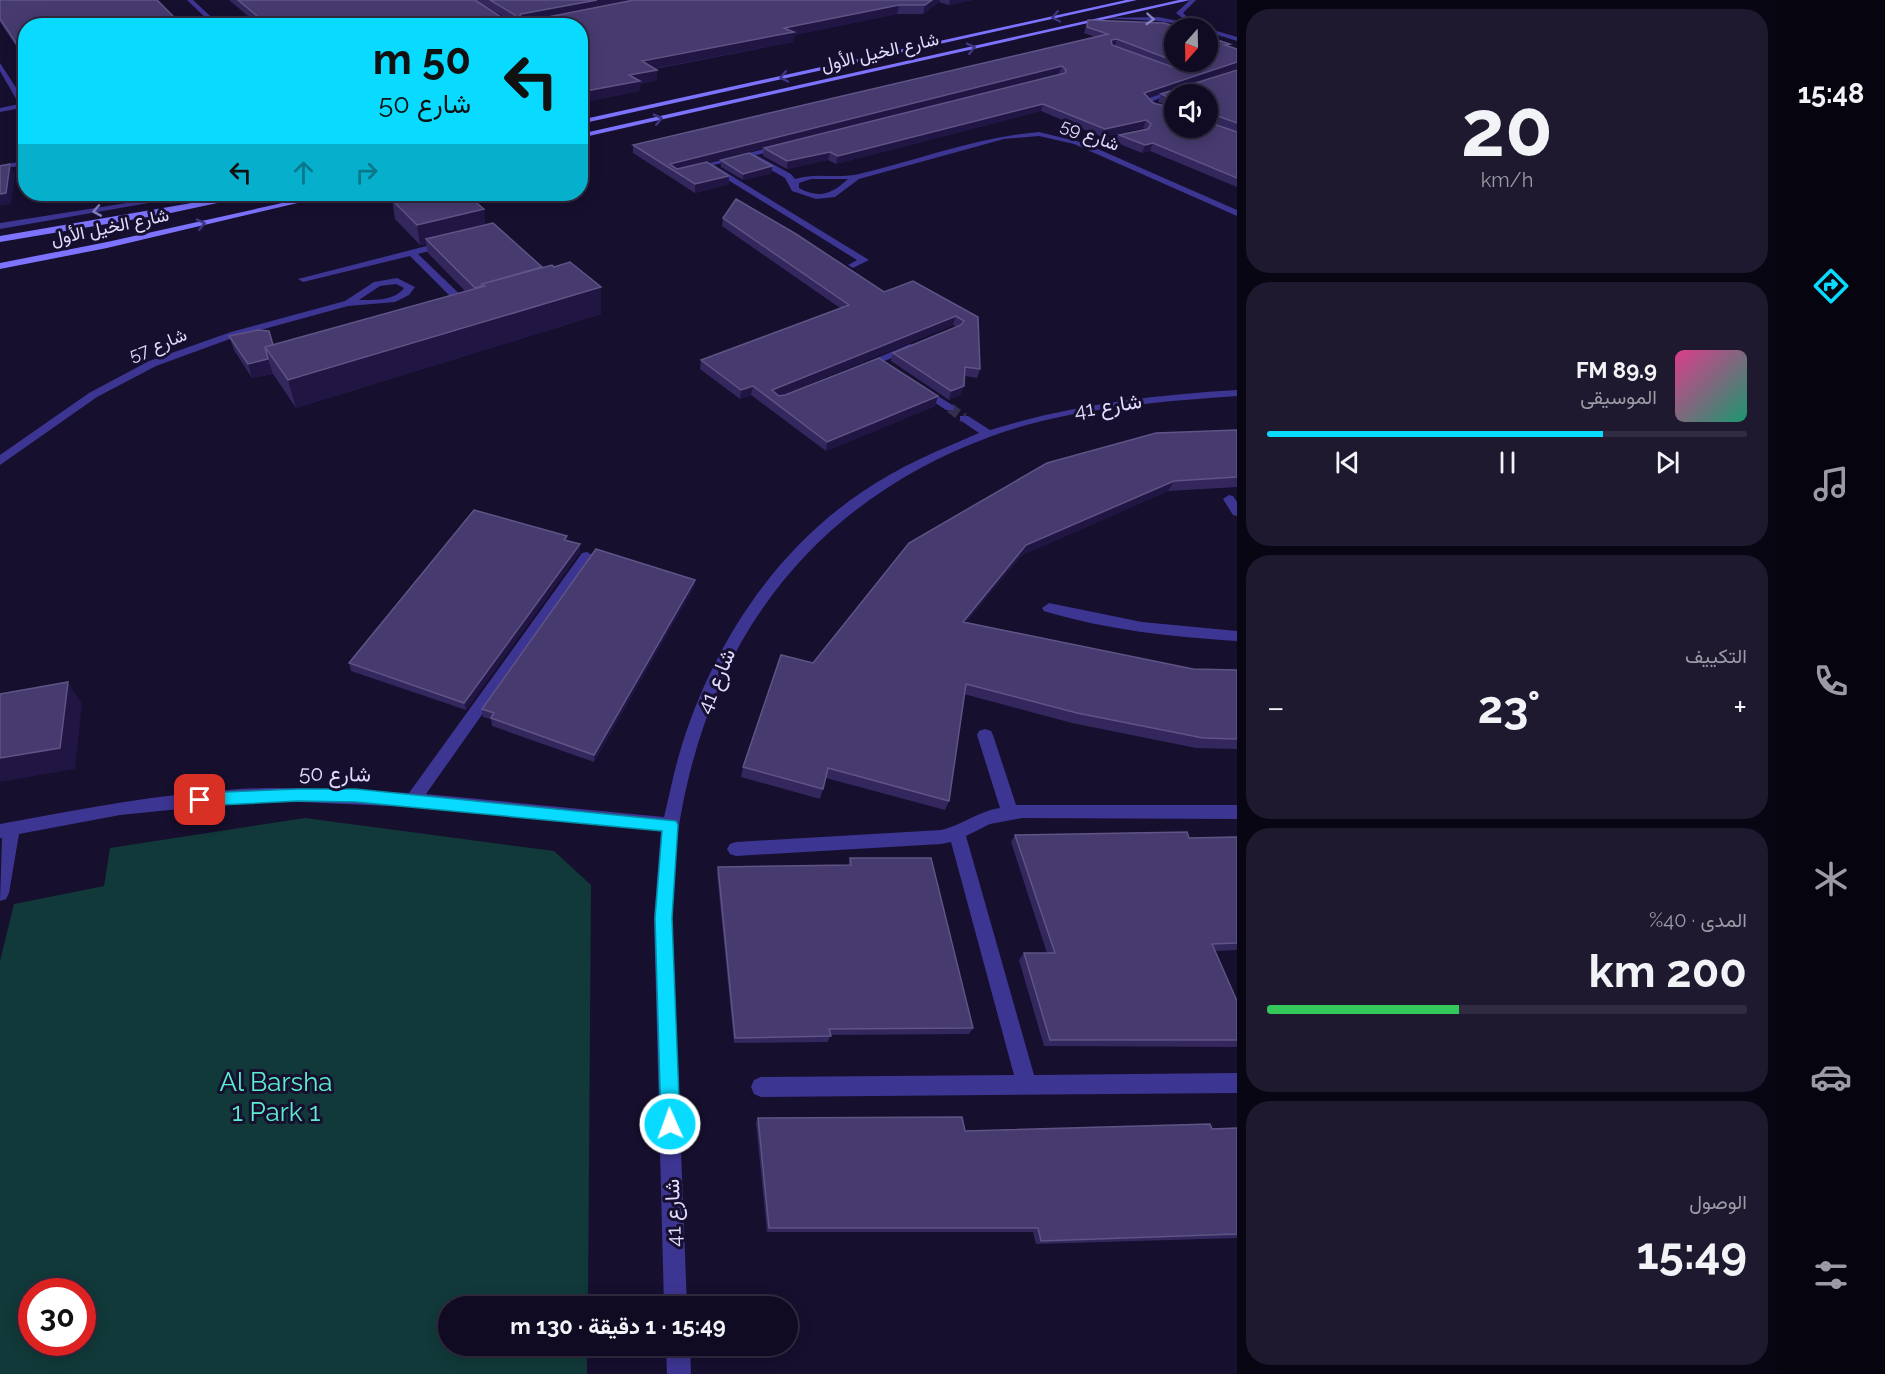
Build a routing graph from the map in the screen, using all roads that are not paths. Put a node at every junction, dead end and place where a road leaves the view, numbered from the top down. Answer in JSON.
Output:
{"nodes":[{"id":1,"x":190,"y":0,"type":"edge"},
{"id":2,"x":1134,"y":0,"type":"edge"},
{"id":3,"x":1187,"y":0,"type":"edge"},
{"id":4,"x":1192,"y":0,"type":"edge"},
{"id":5,"x":209,"y":18,"type":"edge"},
{"id":6,"x":1104,"y":18,"type":"junction"},
{"id":7,"x":1186,"y":18,"type":"edge"},
{"id":8,"x":1164,"y":21,"type":"edge"},
{"id":9,"x":1218,"y":33,"type":"edge"},
{"id":10,"x":1237,"y":39,"type":"edge"},
{"id":11,"x":0,"y":65,"type":"edge"},
{"id":12,"x":713,"y":93,"type":"junction"},
{"id":13,"x":1164,"y":95,"type":"edge"},
{"id":14,"x":18,"y":97,"type":"edge"},
{"id":15,"x":18,"y":108,"type":"edge"},
{"id":16,"x":0,"y":110,"type":"edge"},
{"id":17,"x":1164,"y":110,"type":"edge"},
{"id":18,"x":588,"y":120,"type":"edge"},
{"id":19,"x":626,"y":126,"type":"junction"},
{"id":20,"x":1142,"y":132,"type":"edge"},
{"id":21,"x":588,"y":134,"type":"edge"},
{"id":22,"x":795,"y":143,"type":"edge"},
{"id":23,"x":1083,"y":145,"type":"junction"},
{"id":24,"x":760,"y":152,"type":"junction"},
{"id":25,"x":750,"y":154,"type":"junction"},
{"id":26,"x":18,"y":164,"type":"edge"},
{"id":27,"x":708,"y":165,"type":"junction"},
{"id":28,"x":0,"y":167,"type":"edge"},
{"id":29,"x":686,"y":170,"type":"edge"},
{"id":30,"x":806,"y":177,"type":"junction"},
{"id":31,"x":856,"y":177,"type":"junction"},
{"id":32,"x":794,"y":184,"type":"junction"},
{"id":33,"x":153,"y":201,"type":"edge"},
{"id":34,"x":218,"y":201,"type":"edge"},
{"id":35,"x":301,"y":201,"type":"edge"},
{"id":36,"x":1237,"y":213,"type":"edge"},
{"id":37,"x":0,"y":226,"type":"edge"},
{"id":38,"x":0,"y":239,"type":"edge"},
{"id":39,"x":452,"y":242,"type":"edge"},
{"id":40,"x":411,"y":252,"type":"junction"},
{"id":41,"x":853,"y":265,"type":"dead end"},
{"id":42,"x":0,"y":266,"type":"edge"},
{"id":43,"x":367,"y":275,"type":"junction"},
{"id":44,"x":303,"y":279,"type":"dead end"},
{"id":45,"x":348,"y":303,"type":"junction"},
{"id":46,"x":459,"y":313,"type":"edge"},
{"id":47,"x":921,"y":343,"type":"edge"},
{"id":48,"x":856,"y":369,"type":"edge"},
{"id":49,"x":914,"y":384,"type":"edge"},
{"id":50,"x":1237,"y":393,"type":"edge"},
{"id":51,"x":950,"y":408,"type":"tunnel mouth"},
{"id":52,"x":964,"y":418,"type":"tunnel mouth"},
{"id":53,"x":988,"y":434,"type":"junction"},
{"id":54,"x":0,"y":461,"type":"edge"},
{"id":55,"x":1229,"y":499,"type":"dead end"},
{"id":56,"x":1237,"y":512,"type":"edge"},
{"id":57,"x":587,"y":556,"type":"dead end"},
{"id":58,"x":1049,"y":608,"type":"dead end"},
{"id":59,"x":1237,"y":636,"type":"edge"},
{"id":60,"x":985,"y":735,"type":"dead end"},
{"id":61,"x":413,"y":800,"type":"junction"},
{"id":62,"x":1010,"y":812,"type":"junction"},
{"id":63,"x":1237,"y":812,"type":"edge"},
{"id":64,"x":670,"y":825,"type":"junction"},
{"id":65,"x":6,"y":830,"type":"edge"},
{"id":66,"x":957,"y":833,"type":"junction"},
{"id":67,"x":736,"y":849,"type":"dead end"},
{"id":68,"x":0,"y":893,"type":"edge"},
{"id":69,"x":1237,"y":1083,"type":"edge"},
{"id":70,"x":1027,"y":1085,"type":"junction"},
{"id":71,"x":761,"y":1087,"type":"dead end"},
{"id":72,"x":676,"y":1296,"type":"edge"},
{"id":73,"x":678,"y":1356,"type":"edge"},
{"id":74,"x":679,"y":1374,"type":"edge"}],
"edges":[{"from":1,"to":5,"type":"street"},
{"from":2,"to":12,"type":"main road","name":"شارع الخيل الأول","one_way":true},
{"from":3,"to":6,"type":"main road","name":"شارع الخيل الأول"},
{"from":4,"to":7,"type":"street"},
{"from":6,"to":8,"type":"street","one_way":true},
{"from":19,"to":6,"type":"main road","name":"شارع الخيل الأول","one_way":true},
{"from":9,"to":10,"type":"street"},
{"from":11,"to":14,"type":"street"},
{"from":12,"to":18,"type":"main road","name":"شارع الخيل الأول"},
{"from":12,"to":19,"type":"main road"},
{"from":13,"to":17,"type":"street"},
{"from":15,"to":16,"type":"street"},
{"from":19,"to":21,"type":"main road","name":"شارع الخيل الأول"},
{"from":20,"to":23,"type":"street"},
{"from":22,"to":24,"type":"street"},
{"from":23,"to":31,"type":"street","name":"شارع 59"},
{"from":23,"to":36,"type":"street","name":"شارع 59"},
{"from":24,"to":25,"type":"street"},
{"from":24,"to":30,"type":"street"},
{"from":25,"to":27,"type":"street"},
{"from":25,"to":32,"type":"street"},
{"from":26,"to":28,"type":"street"},
{"from":27,"to":29,"type":"street"},
{"from":27,"to":41,"type":"street"},
{"from":30,"to":31,"type":"street"},
{"from":30,"to":32,"type":"street"},
{"from":31,"to":32,"type":"street"},
{"from":33,"to":37,"type":"street","one_way":true},
{"from":34,"to":38,"type":"main road","name":"شارع الخيل الأول"},
{"from":42,"to":35,"type":"main road","name":"شارع الخيل الأول","one_way":true},
{"from":39,"to":40,"type":"street"},
{"from":40,"to":43,"type":"street"},
{"from":40,"to":46,"type":"street"},
{"from":43,"to":44,"type":"street"},
{"from":43,"to":45,"type":"street"},
{"from":43,"to":45,"type":"street"},
{"from":45,"to":54,"type":"street","name":"شارع 57"},
{"from":47,"to":48,"type":"street"},
{"from":49,"to":51,"type":"street"},
{"from":50,"to":53,"type":"street","name":"شارع 41"},
{"from":52,"to":53,"type":"street"},
{"from":53,"to":64,"type":"street","name":"شارع 41"},
{"from":55,"to":56,"type":"street"},
{"from":57,"to":61,"type":"street"},
{"from":58,"to":59,"type":"street"},
{"from":60,"to":62,"type":"street"},
{"from":61,"to":64,"type":"street","name":"شارع 50"},
{"from":61,"to":65,"type":"street","name":"شارع 50"},
{"from":62,"to":63,"type":"street"},
{"from":62,"to":66,"type":"street"},
{"from":64,"to":72,"type":"street","name":"شارع 41"},
{"from":65,"to":68,"type":"street"},
{"from":66,"to":67,"type":"street"},
{"from":66,"to":70,"type":"street"},
{"from":69,"to":70,"type":"street"},
{"from":70,"to":71,"type":"street"},
{"from":73,"to":74,"type":"street"}]}
